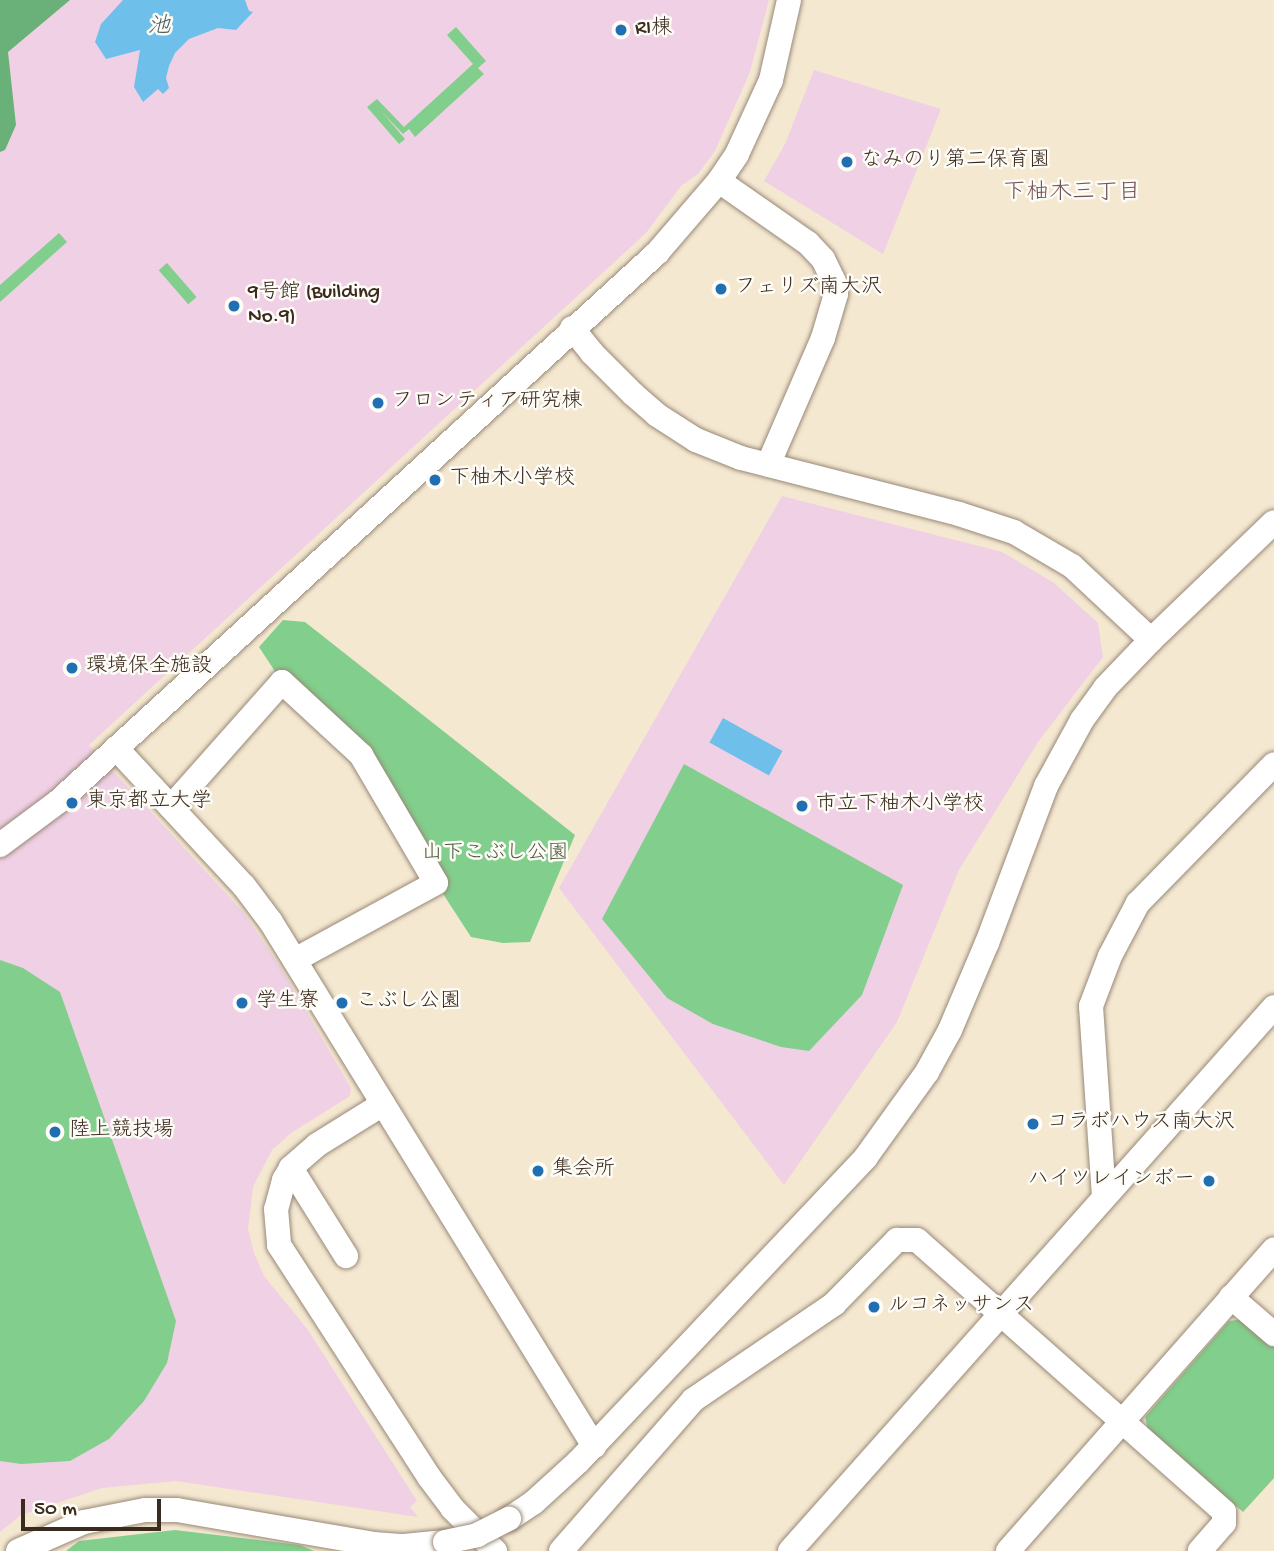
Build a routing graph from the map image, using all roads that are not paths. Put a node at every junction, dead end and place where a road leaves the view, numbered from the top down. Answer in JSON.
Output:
{"nodes":[{"id":1,"x":789,"y":0,"type":"edge"},
{"id":2,"x":719,"y":181,"type":"junction"},
{"id":3,"x":572,"y":328,"type":"junction"},
{"id":4,"x":768,"y":465,"type":"junction"},
{"id":5,"x":1274,"y":522,"type":"edge"},
{"id":6,"x":1151,"y":640,"type":"junction"},
{"id":7,"x":116,"y":748,"type":"junction"},
{"id":8,"x":1274,"y":764,"type":"edge"},
{"id":9,"x":171,"y":807,"type":"junction"},
{"id":10,"x":0,"y":845,"type":"edge"},
{"id":11,"x":295,"y":960,"type":"junction"},
{"id":12,"x":1274,"y":1007,"type":"edge"},
{"id":13,"x":383,"y":1104,"type":"junction"},
{"id":14,"x":291,"y":1168,"type":"junction"},
{"id":15,"x":1104,"y":1196,"type":"junction"},
{"id":16,"x":1274,"y":1249,"type":"edge"},
{"id":17,"x":346,"y":1255,"type":"dead end"},
{"id":18,"x":1231,"y":1297,"type":"junction"},
{"id":19,"x":1000,"y":1316,"type":"junction"},
{"id":20,"x":1274,"y":1334,"type":"edge"},
{"id":21,"x":1121,"y":1420,"type":"junction"},
{"id":22,"x":594,"y":1446,"type":"junction"},
{"id":23,"x":18,"y":1551,"type":"edge"},
{"id":24,"x":495,"y":1551,"type":"edge"},
{"id":25,"x":561,"y":1551,"type":"edge"},
{"id":26,"x":790,"y":1551,"type":"edge"},
{"id":27,"x":1008,"y":1551,"type":"edge"},
{"id":28,"x":1199,"y":1551,"type":"edge"}],
"edges":[{"from":1,"to":2,"type":"street"},
{"from":2,"to":3,"type":"street"},
{"from":2,"to":4,"type":"street"},
{"from":3,"to":4,"type":"street"},
{"from":3,"to":7,"type":"street"},
{"from":4,"to":6,"type":"street"},
{"from":5,"to":6,"type":"street"},
{"from":6,"to":22,"type":"street"},
{"from":7,"to":9,"type":"street"},
{"from":7,"to":10,"type":"street"},
{"from":8,"to":15,"type":"street"},
{"from":9,"to":11,"type":"street"},
{"from":9,"to":11,"type":"street"},
{"from":11,"to":13,"type":"street"},
{"from":12,"to":15,"type":"street"},
{"from":13,"to":14,"type":"street"},
{"from":13,"to":22,"type":"street"},
{"from":14,"to":17,"type":"street"},
{"from":14,"to":24,"type":"street"},
{"from":15,"to":19,"type":"street"},
{"from":16,"to":18,"type":"street"},
{"from":18,"to":20,"type":"street"},
{"from":18,"to":21,"type":"street"},
{"from":19,"to":21,"type":"street"},
{"from":19,"to":25,"type":"street"},
{"from":19,"to":26,"type":"street"},
{"from":21,"to":27,"type":"street"},
{"from":21,"to":28,"type":"street"},
{"from":22,"to":23,"type":"street","bridge":true}]}
